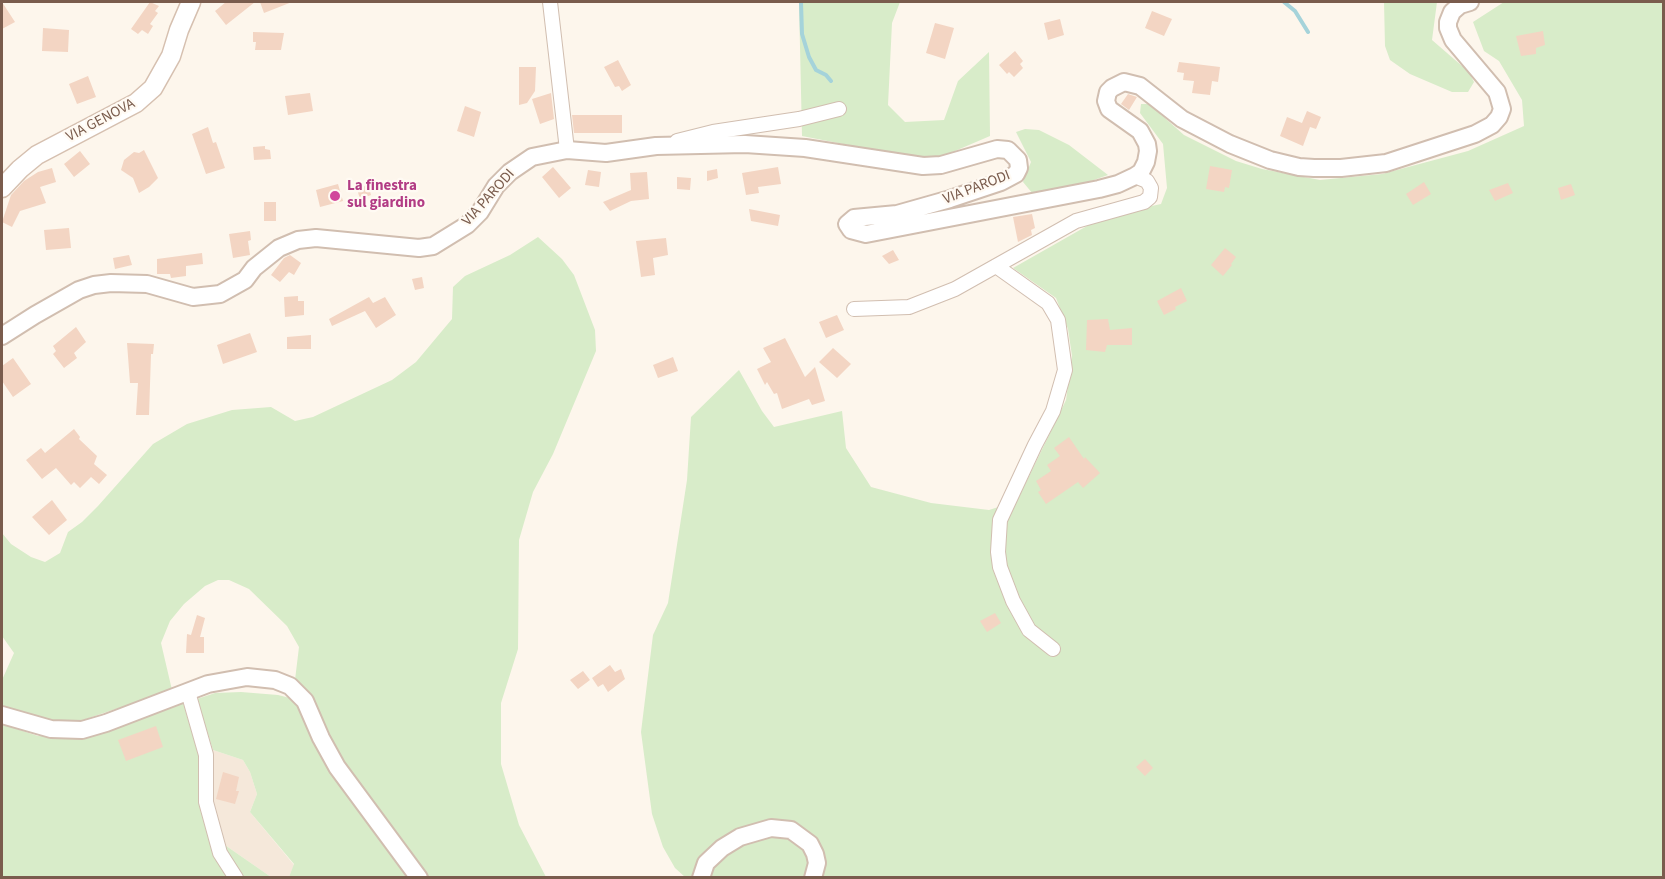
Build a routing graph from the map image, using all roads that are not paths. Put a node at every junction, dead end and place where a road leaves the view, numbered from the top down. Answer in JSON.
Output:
{"nodes":[{"id":1,"x":191,"y":2,"type":"edge"},
{"id":2,"x":550,"y":2,"type":"edge"},
{"id":3,"x":1470,"y":2,"type":"edge"},
{"id":4,"x":839,"y":109,"type":"dead end"},
{"id":5,"x":656,"y":146,"type":"junction"},
{"id":6,"x":567,"y":150,"type":"junction"},
{"id":7,"x":1135,"y":176,"type":"junction"},
{"id":8,"x":2,"y":188,"type":"edge"},
{"id":9,"x":996,"y":266,"type":"junction"},
{"id":10,"x":854,"y":309,"type":"dead end"},
{"id":11,"x":2,"y":336,"type":"edge"},
{"id":12,"x":1053,"y":649,"type":"dead end"},
{"id":13,"x":188,"y":692,"type":"junction"},
{"id":14,"x":2,"y":715,"type":"edge"},
{"id":15,"x":236,"y":878,"type":"edge"},
{"id":16,"x":419,"y":878,"type":"edge"},
{"id":17,"x":701,"y":878,"type":"edge"},
{"id":18,"x":813,"y":878,"type":"edge"}],
"edges":[{"from":1,"to":8,"type":"main road","name":"VIA GENOVA"},
{"from":2,"to":6,"type":"street"},
{"from":3,"to":7,"type":"street"},
{"from":4,"to":5,"type":"street"},
{"from":5,"to":6,"type":"street","name":"VIA PARODI"},
{"from":5,"to":7,"type":"street","name":"VIA PARODI"},
{"from":6,"to":11,"type":"street","name":"VIA PARODI"},
{"from":7,"to":9,"type":"street"},
{"from":9,"to":10,"type":"street"},
{"from":9,"to":12,"type":"street"},
{"from":13,"to":14,"type":"street"},
{"from":13,"to":15,"type":"street"},
{"from":13,"to":16,"type":"street"},
{"from":17,"to":18,"type":"street"}]}
